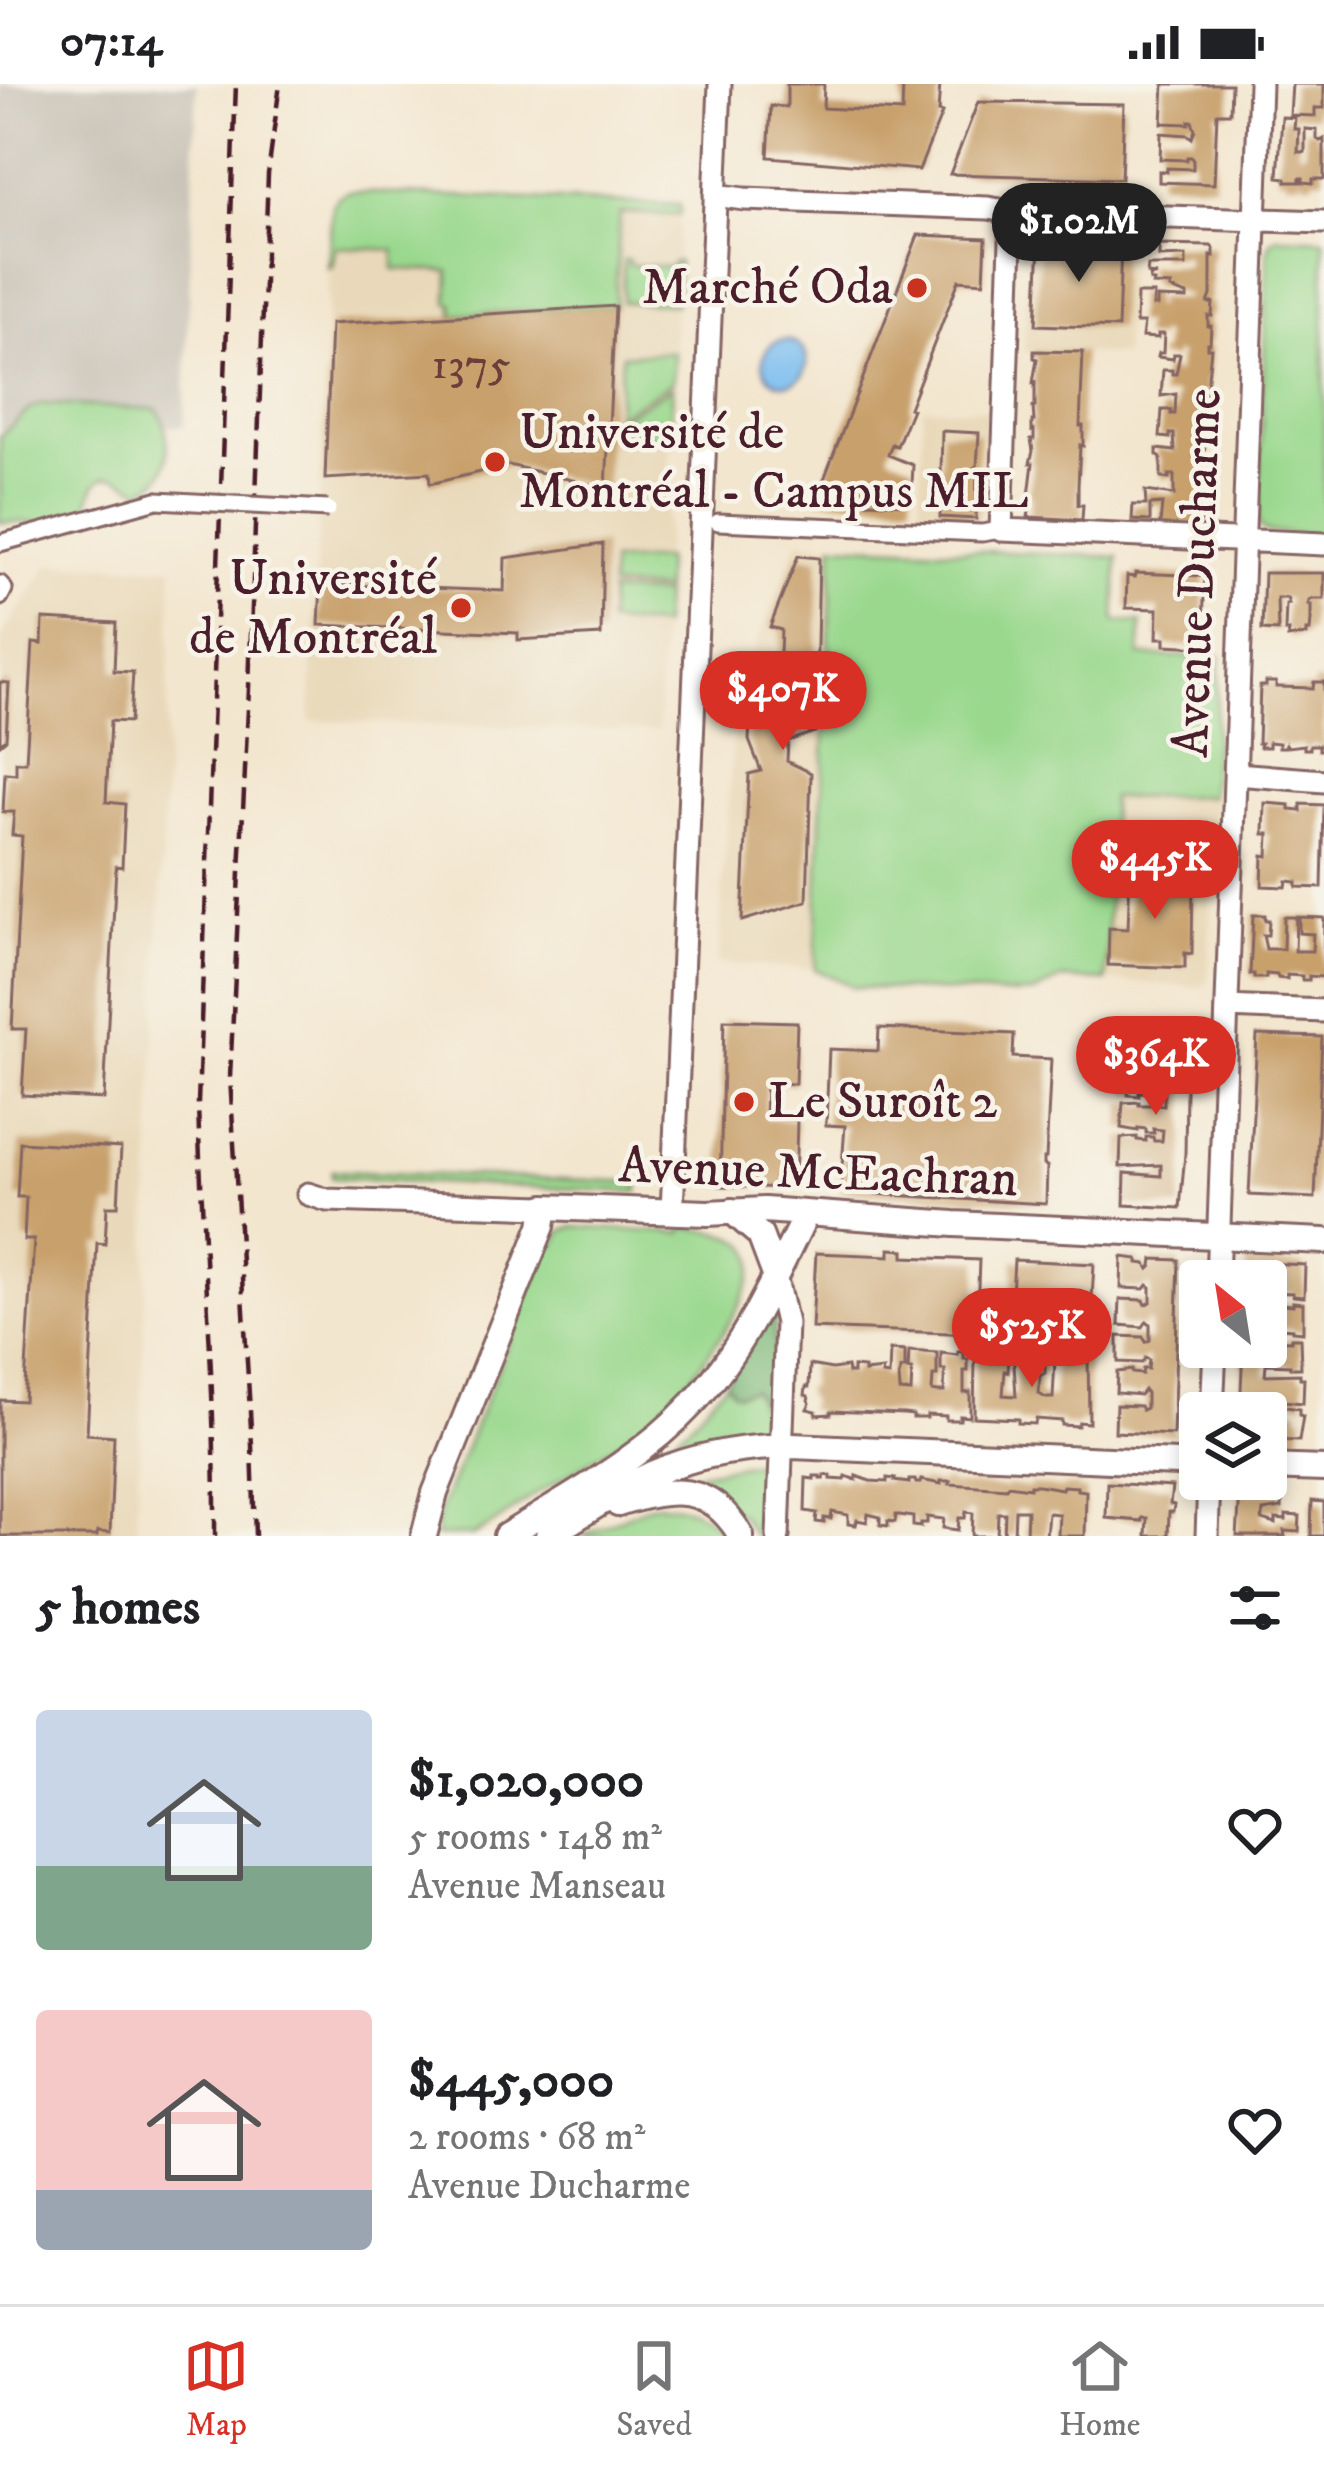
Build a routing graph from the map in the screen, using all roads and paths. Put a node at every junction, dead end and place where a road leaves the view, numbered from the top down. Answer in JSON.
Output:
{"nodes":[{"id":1,"x":720,"y":84,"type":"edge"},
{"id":2,"x":1260,"y":84,"type":"edge"},
{"id":3,"x":715,"y":195,"type":"junction"},
{"id":4,"x":1012,"y":212,"type":"junction"},
{"id":5,"x":1255,"y":219,"type":"junction"},
{"id":6,"x":1324,"y":222,"type":"edge"},
{"id":7,"x":328,"y":509,"type":"dead end"},
{"id":8,"x":718,"y":522,"type":"dead end"},
{"id":9,"x":1001,"y":530,"type":"junction"},
{"id":10,"x":1244,"y":540,"type":"junction"},
{"id":11,"x":0,"y":543,"type":"edge"},
{"id":12,"x":1324,"y":544,"type":"edge"},
{"id":13,"x":0,"y":584,"type":"edge"},
{"id":14,"x":0,"y":597,"type":"edge"},
{"id":15,"x":1236,"y":774,"type":"junction"},
{"id":16,"x":1324,"y":781,"type":"edge"},
{"id":17,"x":1228,"y":1007,"type":"junction"},
{"id":18,"x":1324,"y":1011,"type":"edge"},
{"id":19,"x":308,"y":1194,"type":"dead end"},
{"id":20,"x":545,"y":1207,"type":"junction"},
{"id":21,"x":732,"y":1211,"type":"junction"},
{"id":22,"x":672,"y":1212,"type":"junction"},
{"id":23,"x":806,"y":1214,"type":"junction"},
{"id":24,"x":1219,"y":1237,"type":"junction"},
{"id":25,"x":1324,"y":1241,"type":"edge"},
{"id":26,"x":1218,"y":1260,"type":"edge"},
{"id":27,"x":775,"y":1275,"type":"junction"},
{"id":28,"x":782,"y":1446,"type":"junction"},
{"id":29,"x":1179,"y":1463,"type":"edge"},
{"id":30,"x":1287,"y":1468,"type":"edge"},
{"id":31,"x":1324,"y":1469,"type":"edge"},
{"id":32,"x":1208,"y":1500,"type":"edge"},
{"id":33,"x":565,"y":1513,"type":"junction"},
{"id":34,"x":424,"y":1536,"type":"edge"},
{"id":35,"x":506,"y":1536,"type":"edge"},
{"id":36,"x":548,"y":1536,"type":"edge"},
{"id":37,"x":741,"y":1536,"type":"edge"},
{"id":38,"x":778,"y":1536,"type":"edge"},
{"id":39,"x":1207,"y":1536,"type":"edge"}],
"edges":[{"from":1,"to":3,"type":"street"},
{"from":2,"to":5,"type":"street","name":"Avenue Ducharme"},
{"from":3,"to":4,"type":"street"},
{"from":3,"to":22,"type":"street"},
{"from":4,"to":5,"type":"street"},
{"from":4,"to":9,"type":"street"},
{"from":5,"to":6,"type":"street"},
{"from":5,"to":10,"type":"street","name":"Avenue Ducharme"},
{"from":7,"to":11,"type":"street","bridge":true},
{"from":8,"to":9,"type":"street"},
{"from":9,"to":10,"type":"street"},
{"from":10,"to":12,"type":"street"},
{"from":10,"to":15,"type":"street","name":"Avenue Ducharme"},
{"from":13,"to":14,"type":"street"},
{"from":15,"to":16,"type":"street"},
{"from":15,"to":17,"type":"street","name":"Avenue Ducharme"},
{"from":17,"to":18,"type":"street"},
{"from":17,"to":24,"type":"street","name":"Avenue Ducharme"},
{"from":19,"to":20,"type":"street","name":"Avenue McEachran"},
{"from":20,"to":22,"type":"street","name":"Avenue McEachran"},
{"from":20,"to":34,"type":"street"},
{"from":21,"to":22,"type":"street","name":"Avenue McEachran"},
{"from":21,"to":23,"type":"street","name":"Avenue McEachran"},
{"from":21,"to":27,"type":"street"},
{"from":23,"to":24,"type":"street","name":"Avenue McEachran"},
{"from":23,"to":27,"type":"street"},
{"from":24,"to":25,"type":"street","name":"Avenue McEachran"},
{"from":24,"to":26,"type":"street","name":"Avenue Ducharme"},
{"from":27,"to":28,"type":"street"},
{"from":27,"to":33,"type":"street"},
{"from":28,"to":29,"type":"street"},
{"from":28,"to":33,"type":"street"},
{"from":28,"to":38,"type":"street"},
{"from":30,"to":31,"type":"street"},
{"from":32,"to":39,"type":"street"},
{"from":33,"to":35,"type":"street"},
{"from":33,"to":36,"type":"street"},
{"from":33,"to":37,"type":"street"}]}
